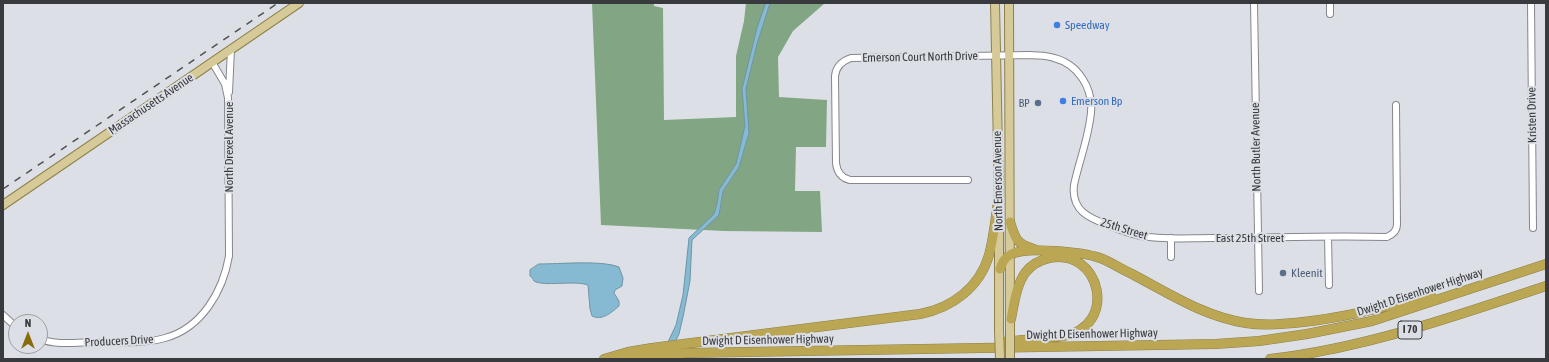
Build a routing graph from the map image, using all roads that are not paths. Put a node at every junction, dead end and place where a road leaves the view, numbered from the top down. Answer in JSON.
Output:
{"nodes":[{"id":1,"x":299,"y":3,"type":"edge"},
{"id":2,"x":995,"y":3,"type":"edge"},
{"id":3,"x":1009,"y":3,"type":"edge"},
{"id":4,"x":1254,"y":3,"type":"edge"},
{"id":5,"x":1330,"y":3,"type":"edge"},
{"id":6,"x":1531,"y":3,"type":"edge"},
{"id":7,"x":1330,"y":14,"type":"dead end"},
{"id":8,"x":231,"y":50,"type":"junction"},
{"id":9,"x":1003,"y":56,"type":"junction"},
{"id":10,"x":212,"y":62,"type":"junction"},
{"id":11,"x":228,"y":98,"type":"junction"},
{"id":12,"x":1396,"y":105,"type":"dead end"},
{"id":13,"x":968,"y":180,"type":"dead end"},
{"id":14,"x":999,"y":194,"type":"junction"},
{"id":15,"x":3,"y":205,"type":"edge"},
{"id":16,"x":1080,"y":209,"type":"joint"},
{"id":17,"x":1010,"y":222,"type":"junction"},
{"id":18,"x":1533,"y":228,"type":"dead end"},
{"id":19,"x":229,"y":237,"type":"joint"},
{"id":20,"x":1328,"y":237,"type":"junction"},
{"id":21,"x":1171,"y":238,"type":"junction"},
{"id":22,"x":1257,"y":238,"type":"junction"},
{"id":23,"x":1041,"y":251,"type":"junction"},
{"id":24,"x":1010,"y":255,"type":"junction"},
{"id":25,"x":1171,"y":257,"type":"dead end"},
{"id":26,"x":1546,"y":264,"type":"edge"},
{"id":27,"x":1000,"y":269,"type":"junction"},
{"id":28,"x":1500,"y":279,"type":"junction"},
{"id":29,"x":1329,"y":285,"type":"dead end"},
{"id":30,"x":1546,"y":286,"type":"edge"},
{"id":31,"x":1259,"y":291,"type":"dead end"},
{"id":32,"x":1011,"y":319,"type":"junction"},
{"id":33,"x":1384,"y":338,"type":"junction"},
{"id":34,"x":48,"y":342,"type":"edge"},
{"id":35,"x":924,"y":349,"type":"junction"},
{"id":36,"x":650,"y":352,"type":"junction"},
{"id":37,"x":604,"y":359,"type":"edge"},
{"id":38,"x":628,"y":359,"type":"edge"},
{"id":39,"x":1000,"y":359,"type":"edge"},
{"id":40,"x":1010,"y":359,"type":"edge"},
{"id":41,"x":1270,"y":359,"type":"edge"},
{"id":42,"x":1317,"y":359,"type":"edge"}],
"edges":[{"from":1,"to":8,"type":"main road","name":"Massachusetts Avenue"},
{"from":2,"to":9,"type":"main road","name":"North Emerson Avenue"},
{"from":3,"to":9,"type":"main road","name":"North Emerson Avenue"},
{"from":4,"to":22,"type":"street","name":"North Butler Avenue"},
{"from":5,"to":7,"type":"street"},
{"from":6,"to":18,"type":"street","name":"Kristen Drive"},
{"from":8,"to":10,"type":"main road","name":"Massachusetts Avenue"},
{"from":8,"to":11,"type":"street"},
{"from":9,"to":13,"type":"street","name":"Emerson Court North Drive"},
{"from":9,"to":14,"type":"main road","name":"North Emerson Avenue"},
{"from":9,"to":16,"type":"street","name":"Emerson Court North Drive"},
{"from":9,"to":17,"type":"main road","name":"North Emerson Avenue"},
{"from":10,"to":11,"type":"street","name":"North Drexel Avenue"},
{"from":10,"to":15,"type":"main road","name":"Massachusetts Avenue"},
{"from":11,"to":19,"type":"street","name":"North Drexel Avenue"},
{"from":12,"to":20,"type":"street","name":"East 25th Street"},
{"from":14,"to":27,"type":"main road","name":"North Emerson Avenue"},
{"from":14,"to":36,"type":"highway"},
{"from":16,"to":21,"type":"street","name":"25th Street"},
{"from":17,"to":23,"type":"highway"},
{"from":17,"to":24,"type":"main road","name":"North Emerson Avenue"},
{"from":19,"to":34,"type":"street","name":"Producers Drive"},
{"from":20,"to":22,"type":"street","name":"East 25th Street"},
{"from":20,"to":29,"type":"street"},
{"from":21,"to":22,"type":"street","name":"East 25th Street"},
{"from":21,"to":25,"type":"street"},
{"from":22,"to":31,"type":"street","name":"North Butler Avenue"},
{"from":23,"to":24,"type":"highway"},
{"from":23,"to":28,"type":"highway"},
{"from":24,"to":27,"type":"highway"},
{"from":24,"to":32,"type":"main road","name":"North Emerson Avenue"},
{"from":26,"to":28,"type":"highway","name":"Dwight D Eisenhower Highway","number":"I 70"},
{"from":27,"to":39,"type":"main road","name":"North Emerson Avenue","bridge":true},
{"from":28,"to":35,"type":"highway","name":"Dwight D Eisenhower Highway","number":"I 70"},
{"from":30,"to":33,"type":"highway","number":"I 70"},
{"from":32,"to":35,"type":"highway"},
{"from":32,"to":40,"type":"main road","name":"North Emerson Avenue","bridge":true},
{"from":33,"to":41,"type":"highway","number":"I 70"},
{"from":33,"to":42,"type":"highway"},
{"from":35,"to":36,"type":"highway","name":"Dwight D Eisenhower Highway","number":"I 70"},
{"from":36,"to":37,"type":"highway"},
{"from":36,"to":38,"type":"highway","name":"Dwight D Eisenhower Highway","number":"I 70"}]}
